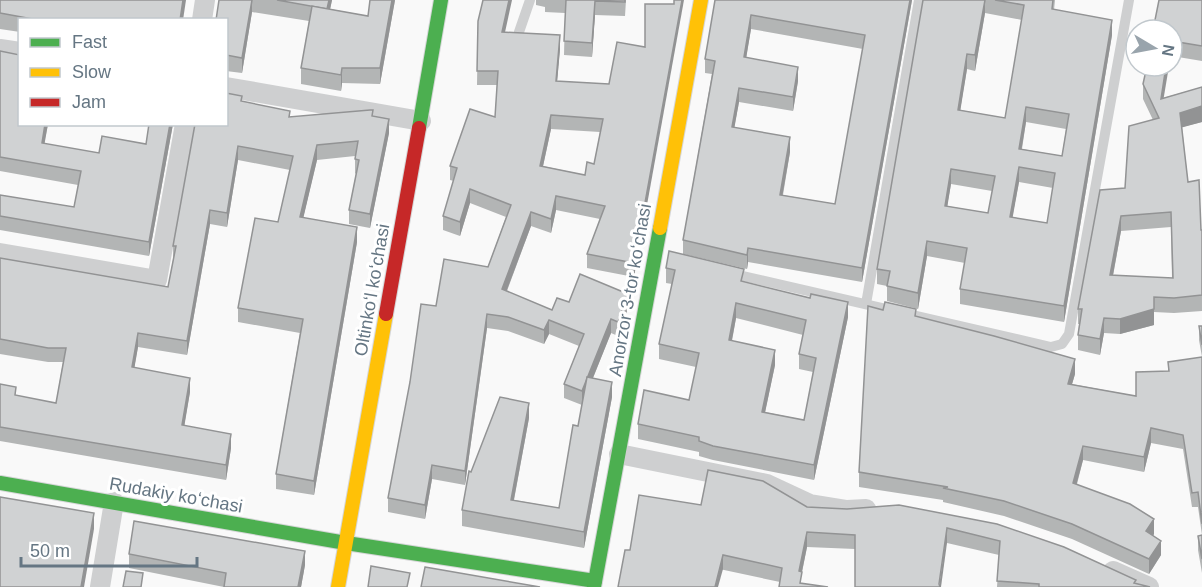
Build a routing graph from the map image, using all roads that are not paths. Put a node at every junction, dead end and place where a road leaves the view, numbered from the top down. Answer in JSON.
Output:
{"nodes":[{"id":1,"x":205,"y":0,"type":"edge"},
{"id":2,"x":441,"y":0,"type":"edge"},
{"id":3,"x":530,"y":0,"type":"edge"},
{"id":4,"x":701,"y":0,"type":"edge"},
{"id":5,"x":919,"y":0,"type":"edge"},
{"id":6,"x":1129,"y":0,"type":"edge"},
{"id":7,"x":202,"y":18,"type":"edge"},
{"id":8,"x":519,"y":32,"type":"edge"},
{"id":9,"x":0,"y":49,"type":"edge"},
{"id":10,"x":18,"y":52,"type":"edge"},
{"id":11,"x":228,"y":87,"type":"edge"},
{"id":12,"x":421,"y":121,"type":"junction"},
{"id":13,"x":184,"y":126,"type":"edge"},
{"id":14,"x":0,"y":253,"type":"edge"},
{"id":15,"x":721,"y":271,"type":"edge"},
{"id":16,"x":866,"y":304,"type":"junction"},
{"id":17,"x":619,"y":454,"type":"junction"},
{"id":18,"x":0,"y":483,"type":"edge"},
{"id":19,"x":114,"y":502,"type":"junction"},
{"id":20,"x":890,"y":508,"type":"edge"},
{"id":21,"x":346,"y":543,"type":"junction"},
{"id":22,"x":1106,"y":567,"type":"joint"},
{"id":23,"x":595,"y":584,"type":"edge"},
{"id":24,"x":100,"y":587,"type":"edge"},
{"id":25,"x":338,"y":587,"type":"edge"},
{"id":26,"x":1124,"y":587,"type":"edge"},
{"id":27,"x":1149,"y":587,"type":"edge"}],
"edges":[{"from":1,"to":7,"type":"street"},
{"from":2,"to":12,"type":"street","name":"Oltinkoʻl koʻchasi"},
{"from":3,"to":8,"type":"lane"},
{"from":4,"to":17,"type":"street","name":"Anorzor 3-tor koʻchasi"},
{"from":5,"to":16,"type":"lane"},
{"from":6,"to":16,"type":"lane"},
{"from":9,"to":10,"type":"street"},
{"from":11,"to":12,"type":"street"},
{"from":12,"to":21,"type":"street","name":"Oltinkoʻl koʻchasi"},
{"from":13,"to":14,"type":"street"},
{"from":15,"to":16,"type":"lane"},
{"from":17,"to":20,"type":"street"},
{"from":17,"to":23,"type":"street","name":"Anorzor 3-tor koʻchasi"},
{"from":18,"to":19,"type":"street","name":"Rudakiy koʻchasi"},
{"from":19,"to":21,"type":"street","name":"Rudakiy koʻchasi"},
{"from":19,"to":24,"type":"street"},
{"from":21,"to":23,"type":"street","name":"Rudakiy koʻchasi"},
{"from":21,"to":25,"type":"street","name":"Oltinkoʻl koʻchasi"},
{"from":22,"to":26,"type":"lane"},
{"from":22,"to":27,"type":"street"}]}
